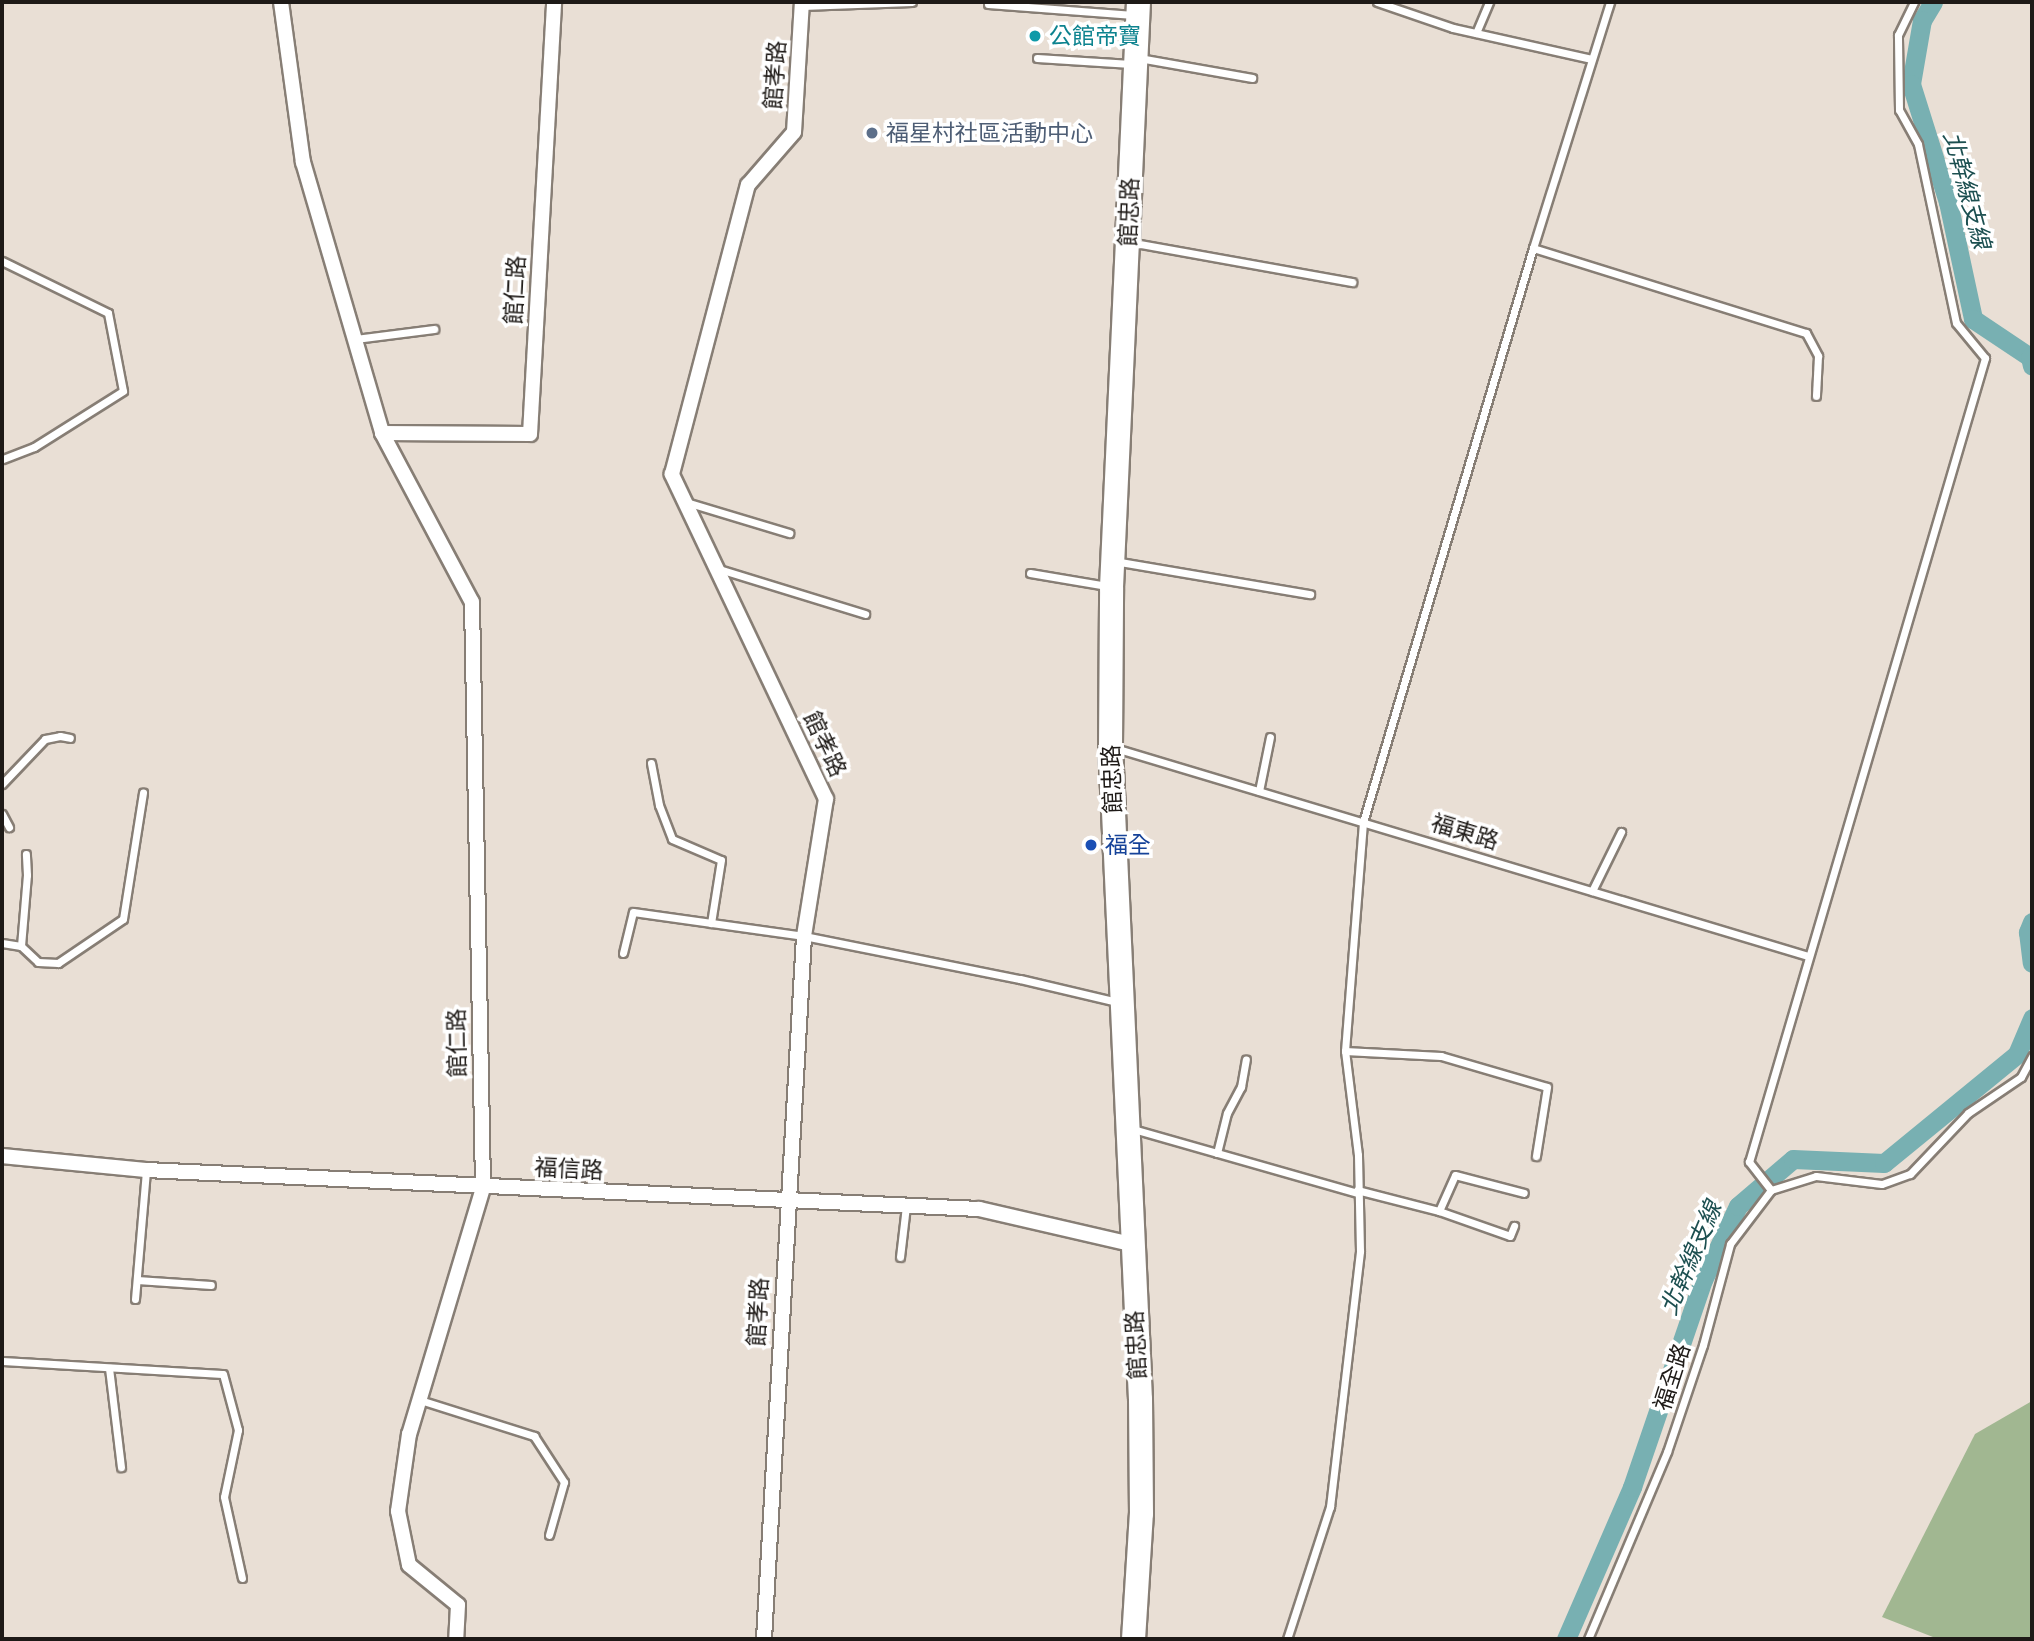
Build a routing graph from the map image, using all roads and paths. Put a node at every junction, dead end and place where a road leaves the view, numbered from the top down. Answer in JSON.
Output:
{"nodes":[{"id":1,"x":281,"y":2,"type":"edge"},
{"id":2,"x":554,"y":2,"type":"edge"},
{"id":3,"x":912,"y":2,"type":"edge"},
{"id":4,"x":1377,"y":2,"type":"edge"},
{"id":5,"x":1489,"y":2,"type":"edge"},
{"id":6,"x":1610,"y":2,"type":"edge"},
{"id":7,"x":1914,"y":2,"type":"edge"},
{"id":8,"x":802,"y":4,"type":"edge"},
{"id":9,"x":988,"y":4,"type":"dead end"},
{"id":10,"x":1138,"y":8,"type":"edge"},
{"id":11,"x":1476,"y":33,"type":"junction"},
{"id":12,"x":1037,"y":58,"type":"dead end"},
{"id":13,"x":1592,"y":59,"type":"junction"},
{"id":14,"x":1136,"y":61,"type":"junction"},
{"id":15,"x":1252,"y":78,"type":"dead end"},
{"id":16,"x":1128,"y":242,"type":"junction"},
{"id":17,"x":1533,"y":248,"type":"junction"},
{"id":18,"x":2,"y":261,"type":"edge"},
{"id":19,"x":1352,"y":282,"type":"dead end"},
{"id":20,"x":434,"y":329,"type":"dead end"},
{"id":21,"x":355,"y":339,"type":"junction"},
{"id":22,"x":1816,"y":396,"type":"dead end"},
{"id":23,"x":382,"y":433,"type":"junction"},
{"id":24,"x":2,"y":458,"type":"edge"},
{"id":25,"x":685,"y":501,"type":"junction"},
{"id":26,"x":789,"y":533,"type":"dead end"},
{"id":27,"x":1113,"y":561,"type":"junction"},
{"id":28,"x":716,"y":568,"type":"junction"},
{"id":29,"x":1030,"y":573,"type":"dead end"},
{"id":30,"x":1111,"y":587,"type":"junction"},
{"id":31,"x":1310,"y":594,"type":"dead end"},
{"id":32,"x":865,"y":614,"type":"dead end"},
{"id":33,"x":1270,"y":737,"type":"dead end"},
{"id":34,"x":70,"y":738,"type":"dead end"},
{"id":35,"x":1111,"y":746,"type":"junction"},
{"id":36,"x":651,"y":763,"type":"dead end"},
{"id":37,"x":2,"y":784,"type":"edge"},
{"id":38,"x":1259,"y":791,"type":"junction"},
{"id":39,"x":143,"y":793,"type":"dead end"},
{"id":40,"x":2,"y":814,"type":"edge"},
{"id":41,"x":1363,"y":822,"type":"junction"},
{"id":42,"x":9,"y":827,"type":"dead end"},
{"id":43,"x":1621,"y":832,"type":"dead end"},
{"id":44,"x":26,"y":854,"type":"dead end"},
{"id":45,"x":1592,"y":891,"type":"junction"},
{"id":46,"x":711,"y":923,"type":"junction"},
{"id":47,"x":804,"y":936,"type":"junction"},
{"id":48,"x":2,"y":943,"type":"edge"},
{"id":49,"x":21,"y":946,"type":"junction"},
{"id":50,"x":623,"y":953,"type":"dead end"},
{"id":51,"x":1808,"y":956,"type":"junction"},
{"id":52,"x":1121,"y":1003,"type":"junction"},
{"id":53,"x":1345,"y":1051,"type":"junction"},
{"id":54,"x":2032,"y":1056,"type":"edge"},
{"id":55,"x":1246,"y":1059,"type":"dead end"},
{"id":56,"x":1126,"y":1127,"type":"junction"},
{"id":57,"x":1217,"y":1153,"type":"junction"},
{"id":58,"x":2,"y":1156,"type":"edge"},
{"id":59,"x":1536,"y":1156,"type":"dead end"},
{"id":60,"x":146,"y":1170,"type":"junction"},
{"id":61,"x":483,"y":1188,"type":"junction"},
{"id":62,"x":1771,"y":1190,"type":"junction"},
{"id":63,"x":1357,"y":1192,"type":"junction"},
{"id":64,"x":1524,"y":1192,"type":"dead end"},
{"id":65,"x":787,"y":1202,"type":"junction"},
{"id":66,"x":906,"y":1206,"type":"junction"},
{"id":67,"x":1439,"y":1211,"type":"junction"},
{"id":68,"x":1514,"y":1226,"type":"dead end"},
{"id":69,"x":1130,"y":1244,"type":"junction"},
{"id":70,"x":900,"y":1257,"type":"dead end"},
{"id":71,"x":137,"y":1280,"type":"junction"},
{"id":72,"x":211,"y":1285,"type":"dead end"},
{"id":73,"x":135,"y":1299,"type":"dead end"},
{"id":74,"x":2,"y":1361,"type":"edge"},
{"id":75,"x":109,"y":1368,"type":"junction"},
{"id":76,"x":419,"y":1400,"type":"junction"},
{"id":77,"x":121,"y":1467,"type":"dead end"},
{"id":78,"x":549,"y":1535,"type":"dead end"},
{"id":79,"x":242,"y":1577,"type":"dead end"},
{"id":80,"x":456,"y":1639,"type":"edge"},
{"id":81,"x":764,"y":1639,"type":"edge"},
{"id":82,"x":1133,"y":1639,"type":"edge"},
{"id":83,"x":1287,"y":1639,"type":"edge"},
{"id":84,"x":1588,"y":1639,"type":"edge"}],
"edges":[{"from":1,"to":21,"type":"street","name":"館仁路"},
{"from":2,"to":23,"type":"street","name":"館仁路"},
{"from":3,"to":8,"type":"lane"},
{"from":4,"to":11,"type":"lane"},
{"from":5,"to":11,"type":"lane"},
{"from":6,"to":13,"type":"lane"},
{"from":7,"to":51,"type":"lane"},
{"from":8,"to":25,"type":"street","name":"館孝路"},
{"from":9,"to":10,"type":"lane"},
{"from":10,"to":14,"type":"main road","name":"館忠路"},
{"from":11,"to":13,"type":"lane"},
{"from":12,"to":14,"type":"lane"},
{"from":13,"to":17,"type":"lane"},
{"from":14,"to":15,"type":"lane"},
{"from":14,"to":16,"type":"main road","name":"館忠路"},
{"from":16,"to":19,"type":"lane"},
{"from":16,"to":27,"type":"main road","name":"館忠路"},
{"from":17,"to":22,"type":"lane"},
{"from":17,"to":41,"type":"lane"},
{"from":18,"to":24,"type":"lane"},
{"from":20,"to":21,"type":"lane"},
{"from":21,"to":23,"type":"street","name":"館仁路"},
{"from":23,"to":61,"type":"street","name":"館仁路"},
{"from":25,"to":26,"type":"lane"},
{"from":25,"to":28,"type":"street","name":"館孝路"},
{"from":27,"to":30,"type":"main road","name":"館忠路"},
{"from":27,"to":31,"type":"lane"},
{"from":28,"to":32,"type":"lane"},
{"from":28,"to":47,"type":"street","name":"館孝路"},
{"from":29,"to":30,"type":"lane"},
{"from":30,"to":35,"type":"main road","name":"館忠路"},
{"from":33,"to":38,"type":"lane"},
{"from":34,"to":37,"type":"lane"},
{"from":35,"to":38,"type":"lane","name":"福東路"},
{"from":35,"to":52,"type":"main road","name":"館忠路"},
{"from":36,"to":46,"type":"lane"},
{"from":38,"to":41,"type":"lane","name":"福東路"},
{"from":39,"to":49,"type":"lane"},
{"from":40,"to":42,"type":"lane"},
{"from":41,"to":45,"type":"lane","name":"福東路"},
{"from":41,"to":53,"type":"lane"},
{"from":43,"to":45,"type":"lane"},
{"from":44,"to":49,"type":"lane"},
{"from":45,"to":51,"type":"lane","name":"福東路"},
{"from":46,"to":47,"type":"lane"},
{"from":46,"to":50,"type":"lane"},
{"from":47,"to":52,"type":"lane"},
{"from":47,"to":65,"type":"street","name":"館孝路"},
{"from":48,"to":49,"type":"lane"},
{"from":51,"to":62,"type":"lane"},
{"from":52,"to":56,"type":"main road","name":"館忠路"},
{"from":53,"to":59,"type":"lane"},
{"from":53,"to":63,"type":"lane"},
{"from":54,"to":62,"type":"lane"},
{"from":55,"to":57,"type":"lane"},
{"from":56,"to":57,"type":"lane"},
{"from":56,"to":69,"type":"main road","name":"館忠路"},
{"from":57,"to":63,"type":"lane"},
{"from":58,"to":60,"type":"street","name":"福信路"},
{"from":60,"to":61,"type":"street","name":"福信路"},
{"from":60,"to":71,"type":"lane"},
{"from":61,"to":65,"type":"street","name":"福信路"},
{"from":61,"to":76,"type":"street","name":"館仁路"},
{"from":62,"to":84,"type":"lane","name":"福全路"},
{"from":63,"to":67,"type":"lane"},
{"from":63,"to":83,"type":"lane"},
{"from":64,"to":67,"type":"lane"},
{"from":65,"to":66,"type":"street","name":"福信路"},
{"from":65,"to":81,"type":"street","name":"館孝路"},
{"from":66,"to":69,"type":"street","name":"福信路"},
{"from":66,"to":70,"type":"lane"},
{"from":67,"to":68,"type":"lane"},
{"from":69,"to":82,"type":"main road","name":"館忠路"},
{"from":71,"to":72,"type":"lane"},
{"from":71,"to":73,"type":"lane"},
{"from":74,"to":75,"type":"lane"},
{"from":75,"to":77,"type":"lane"},
{"from":75,"to":79,"type":"lane"},
{"from":76,"to":78,"type":"lane"},
{"from":76,"to":80,"type":"street","name":"館仁路"}]}
